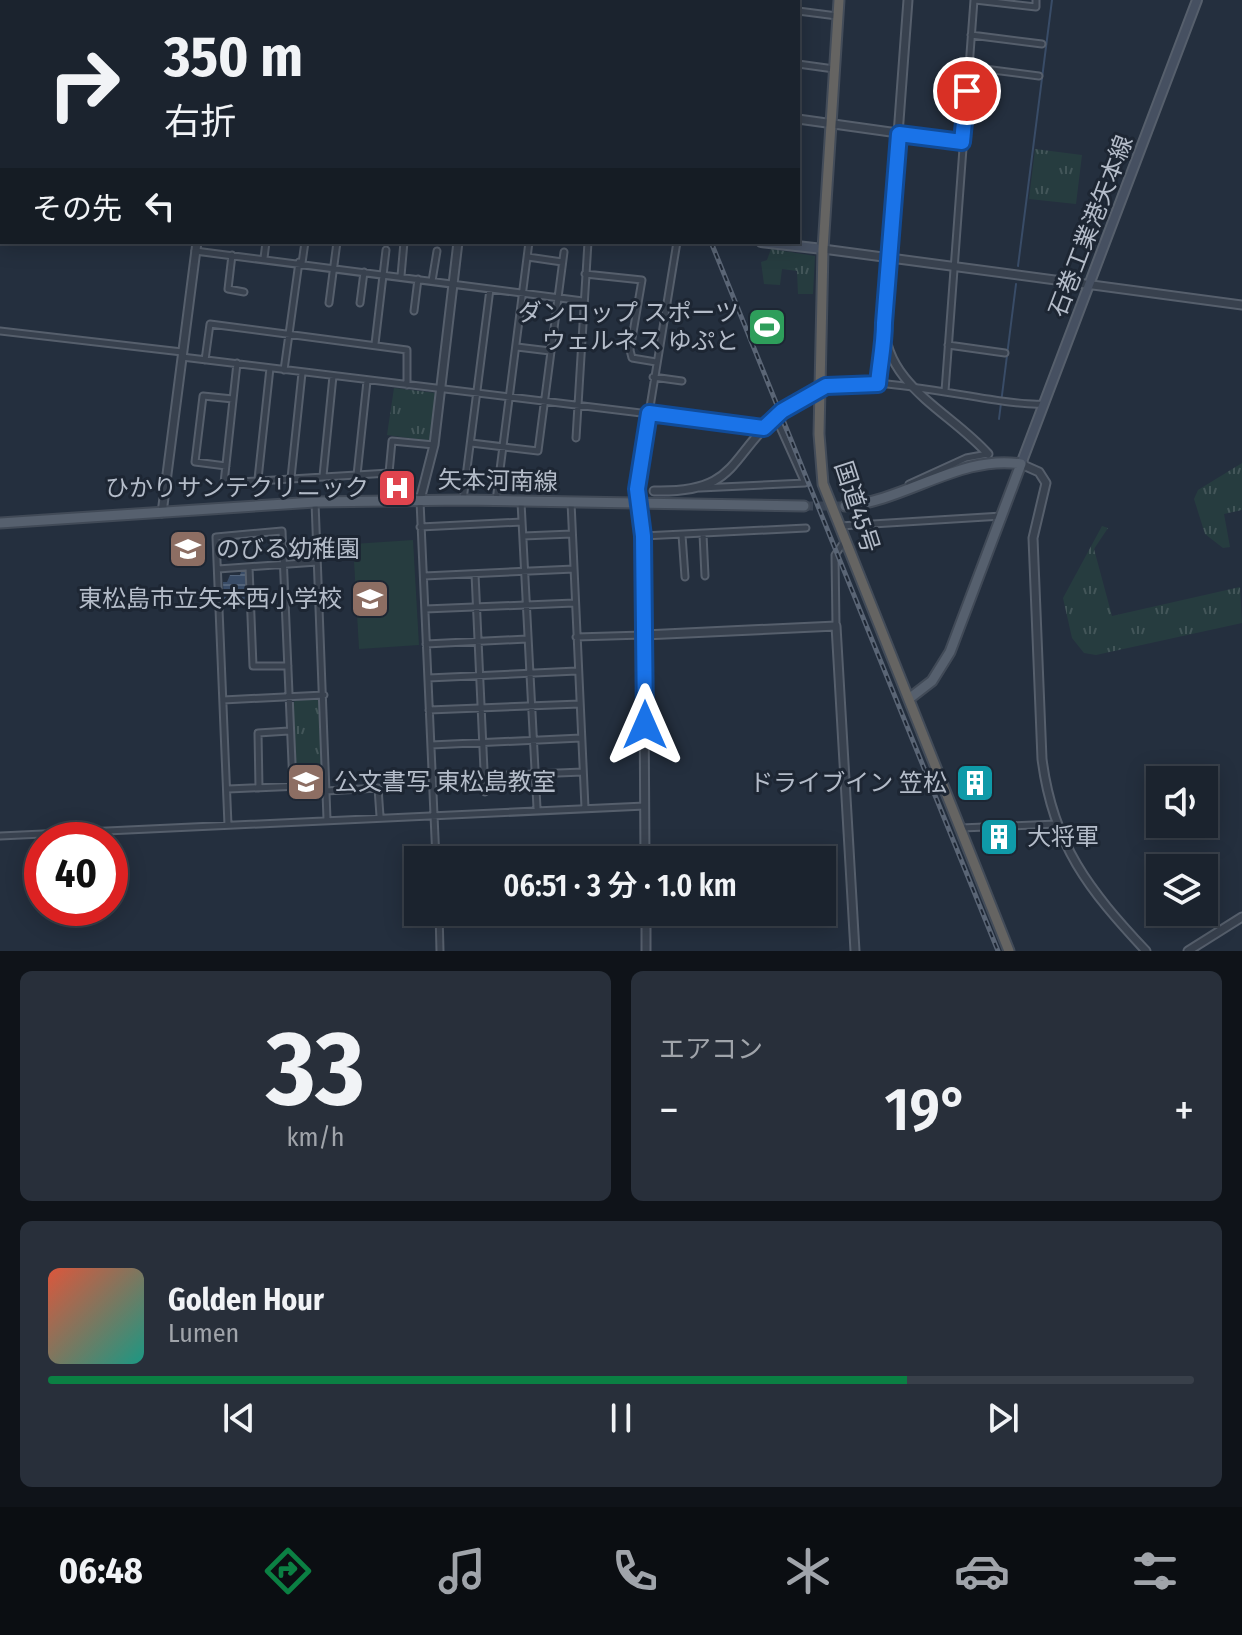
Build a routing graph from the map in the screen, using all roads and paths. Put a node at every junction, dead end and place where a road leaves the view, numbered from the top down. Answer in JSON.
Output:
{"nodes":[{"id":1,"x":839,"y":0,"type":"edge"},
{"id":2,"x":908,"y":0,"type":"edge"},
{"id":3,"x":974,"y":0,"type":"edge"},
{"id":4,"x":1036,"y":0,"type":"edge"},
{"id":5,"x":1197,"y":0,"type":"edge"},
{"id":6,"x":800,"y":11,"type":"edge"},
{"id":7,"x":838,"y":17,"type":"junction"},
{"id":8,"x":971,"y":35,"type":"junction"},
{"id":9,"x":1042,"y":44,"type":"dead end"},
{"id":10,"x":800,"y":64,"type":"edge"},
{"id":11,"x":969,"y":67,"type":"junction"},
{"id":12,"x":834,"y":69,"type":"junction"},
{"id":13,"x":1039,"y":76,"type":"dead end"},
{"id":14,"x":800,"y":119,"type":"edge"},
{"id":15,"x":831,"y":123,"type":"junction"},
{"id":16,"x":899,"y":134,"type":"junction"},
{"id":17,"x":962,"y":142,"type":"junction"},
{"id":18,"x":197,"y":244,"type":"edge"},
{"id":19,"x":266,"y":244,"type":"edge"},
{"id":20,"x":305,"y":244,"type":"edge"},
{"id":21,"x":337,"y":244,"type":"edge"},
{"id":22,"x":404,"y":244,"type":"edge"},
{"id":23,"x":458,"y":244,"type":"edge"},
{"id":24,"x":529,"y":244,"type":"edge"},
{"id":25,"x":588,"y":244,"type":"edge"},
{"id":26,"x":677,"y":244,"type":"edge"},
{"id":27,"x":780,"y":244,"type":"edge"},
{"id":28,"x":823,"y":249,"type":"junction"},
{"id":29,"x":386,"y":250,"type":"dead end"},
{"id":30,"x":195,"y":251,"type":"junction"},
{"id":31,"x":437,"y":251,"type":"dead end"},
{"id":32,"x":564,"y":252,"type":"dead end"},
{"id":33,"x":232,"y":255,"type":"junction"},
{"id":34,"x":528,"y":257,"type":"junction"},
{"id":35,"x":264,"y":258,"type":"junction"},
{"id":36,"x":889,"y":258,"type":"junction"},
{"id":37,"x":562,"y":262,"type":"junction"},
{"id":38,"x":300,"y":263,"type":"junction"},
{"id":39,"x":953,"y":267,"type":"junction"},
{"id":40,"x":333,"y":268,"type":"junction"},
{"id":41,"x":364,"y":272,"type":"junction"},
{"id":42,"x":383,"y":274,"type":"junction"},
{"id":43,"x":585,"y":274,"type":"junction"},
{"id":44,"x":401,"y":276,"type":"junction"},
{"id":45,"x":418,"y":279,"type":"junction"},
{"id":46,"x":432,"y":281,"type":"junction"},
{"id":47,"x":453,"y":284,"type":"junction"},
{"id":48,"x":1090,"y":286,"type":"junction"},
{"id":49,"x":490,"y":289,"type":"junction"},
{"id":50,"x":244,"y":292,"type":"dead end"},
{"id":51,"x":524,"y":292,"type":"junction"},
{"id":52,"x":558,"y":298,"type":"junction"},
{"id":53,"x":583,"y":301,"type":"junction"},
{"id":54,"x":329,"y":303,"type":"dead end"},
{"id":55,"x":360,"y":303,"type":"dead end"},
{"id":56,"x":1242,"y":305,"type":"edge"},
{"id":57,"x":414,"y":311,"type":"dead end"},
{"id":58,"x":0,"y":331,"type":"edge"},
{"id":59,"x":290,"y":334,"type":"junction"},
{"id":60,"x":886,"y":343,"type":"junction"},
{"id":61,"x":375,"y":344,"type":"junction"},
{"id":62,"x":948,"y":345,"type":"junction"},
{"id":63,"x":517,"y":347,"type":"junction"},
{"id":64,"x":550,"y":351,"type":"junction"},
{"id":65,"x":1005,"y":353,"type":"dead end"},
{"id":66,"x":182,"y":354,"type":"junction"},
{"id":67,"x":205,"y":360,"type":"junction"},
{"id":68,"x":656,"y":362,"type":"junction"},
{"id":69,"x":237,"y":363,"type":"junction"},
{"id":70,"x":270,"y":368,"type":"junction"},
{"id":71,"x":284,"y":370,"type":"junction"},
{"id":72,"x":302,"y":373,"type":"junction"},
{"id":73,"x":333,"y":376,"type":"junction"},
{"id":74,"x":653,"y":377,"type":"junction"},
{"id":75,"x":367,"y":380,"type":"junction"},
{"id":76,"x":682,"y":381,"type":"dead end"},
{"id":77,"x":878,"y":384,"type":"junction"},
{"id":78,"x":407,"y":385,"type":"junction"},
{"id":79,"x":439,"y":388,"type":"junction"},
{"id":80,"x":915,"y":390,"type":"junction"},
{"id":81,"x":820,"y":391,"type":"junction"},
{"id":82,"x":945,"y":391,"type":"junction"},
{"id":83,"x":477,"y":392,"type":"junction"},
{"id":84,"x":511,"y":396,"type":"junction"},
{"id":85,"x":233,"y":399,"type":"junction"},
{"id":86,"x":544,"y":400,"type":"junction"},
{"id":87,"x":1044,"y":404,"type":"junction"},
{"id":88,"x":578,"y":405,"type":"junction"},
{"id":89,"x":649,"y":413,"type":"junction"},
{"id":90,"x":775,"y":416,"type":"junction"},
{"id":91,"x":764,"y":428,"type":"junction"},
{"id":92,"x":576,"y":438,"type":"dead end"},
{"id":93,"x":471,"y":443,"type":"junction"},
{"id":94,"x":434,"y":445,"type":"junction"},
{"id":95,"x":502,"y":447,"type":"junction"},
{"id":96,"x":988,"y":454,"type":"joint"},
{"id":97,"x":1021,"y":464,"type":"junction"},
{"id":98,"x":226,"y":466,"type":"junction"},
{"id":99,"x":357,"y":475,"type":"junction"},
{"id":100,"x":323,"y":476,"type":"junction"},
{"id":101,"x":291,"y":478,"type":"junction"},
{"id":102,"x":258,"y":479,"type":"junction"},
{"id":103,"x":909,"y":484,"type":"dead end"},
{"id":104,"x":691,"y":489,"type":"junction"},
{"id":105,"x":654,"y":491,"type":"dead end"},
{"id":106,"x":420,"y":500,"type":"junction"},
{"id":107,"x":463,"y":500,"type":"junction"},
{"id":108,"x":496,"y":501,"type":"junction"},
{"id":109,"x":521,"y":501,"type":"junction"},
{"id":110,"x":315,"y":502,"type":"junction"},
{"id":111,"x":571,"y":502,"type":"junction"},
{"id":112,"x":638,"y":503,"type":"junction"},
{"id":113,"x":804,"y":506,"type":"tunnel mouth"},
{"id":114,"x":845,"y":506,"type":"tunnel mouth"},
{"id":115,"x":162,"y":513,"type":"junction"},
{"id":116,"x":1002,"y":516,"type":"junction"},
{"id":117,"x":522,"y":522,"type":"junction"},
{"id":118,"x":0,"y":523,"type":"edge"},
{"id":119,"x":839,"y":526,"type":"junction"},
{"id":120,"x":420,"y":527,"type":"junction"},
{"id":121,"x":806,"y":528,"type":"dead end"},
{"id":122,"x":572,"y":534,"type":"junction"},
{"id":123,"x":703,"y":534,"type":"junction"},
{"id":124,"x":682,"y":535,"type":"junction"},
{"id":125,"x":523,"y":536,"type":"junction"},
{"id":126,"x":643,"y":536,"type":"junction"},
{"id":127,"x":845,"y":541,"type":"junction"},
{"id":128,"x":317,"y":562,"type":"junction"},
{"id":129,"x":284,"y":564,"type":"junction"},
{"id":130,"x":249,"y":567,"type":"junction"},
{"id":131,"x":218,"y":569,"type":"junction"},
{"id":132,"x":574,"y":569,"type":"junction"},
{"id":133,"x":524,"y":570,"type":"junction"},
{"id":134,"x":475,"y":574,"type":"junction"},
{"id":135,"x":424,"y":576,"type":"junction"},
{"id":136,"x":705,"y":576,"type":"dead end"},
{"id":137,"x":685,"y":577,"type":"dead end"},
{"id":138,"x":574,"y":603,"type":"junction"},
{"id":139,"x":525,"y":605,"type":"junction"},
{"id":140,"x":476,"y":607,"type":"junction"},
{"id":141,"x":425,"y":609,"type":"junction"},
{"id":142,"x":836,"y":626,"type":"junction"},
{"id":143,"x":644,"y":635,"type":"junction"},
{"id":144,"x":576,"y":637,"type":"junction"},
{"id":145,"x":527,"y":639,"type":"junction"},
{"id":146,"x":478,"y":641,"type":"junction"},
{"id":147,"x":426,"y":644,"type":"junction"},
{"id":148,"x":288,"y":666,"type":"junction"},
{"id":149,"x":577,"y":671,"type":"junction"},
{"id":150,"x":529,"y":673,"type":"junction"},
{"id":151,"x":480,"y":675,"type":"junction"},
{"id":152,"x":428,"y":678,"type":"junction"},
{"id":153,"x":324,"y":695,"type":"junction"},
{"id":154,"x":289,"y":697,"type":"junction"},
{"id":155,"x":910,"y":698,"type":"junction"},
{"id":156,"x":223,"y":700,"type":"junction"},
{"id":157,"x":580,"y":704,"type":"junction"},
{"id":158,"x":531,"y":706,"type":"junction"},
{"id":159,"x":481,"y":708,"type":"junction"},
{"id":160,"x":429,"y":710,"type":"junction"},
{"id":161,"x":290,"y":731,"type":"junction"},
{"id":162,"x":581,"y":738,"type":"junction"},
{"id":163,"x":533,"y":739,"type":"junction"},
{"id":164,"x":484,"y":742,"type":"junction"},
{"id":165,"x":431,"y":745,"type":"junction"},
{"id":166,"x":583,"y":772,"type":"junction"},
{"id":167,"x":535,"y":774,"type":"junction"},
{"id":168,"x":485,"y":776,"type":"junction"},
{"id":169,"x":293,"y":786,"type":"junction"},
{"id":170,"x":259,"y":788,"type":"junction"},
{"id":171,"x":326,"y":788,"type":"junction"},
{"id":172,"x":228,"y":789,"type":"junction"},
{"id":173,"x":485,"y":792,"type":"dead end"},
{"id":174,"x":645,"y":806,"type":"junction"},
{"id":175,"x":537,"y":808,"type":"junction"},
{"id":176,"x":585,"y":808,"type":"junction"},
{"id":177,"x":434,"y":814,"type":"junction"},
{"id":178,"x":380,"y":816,"type":"junction"},
{"id":179,"x":327,"y":819,"type":"junction"},
{"id":180,"x":1057,"y":824,"type":"junction"},
{"id":181,"x":228,"y":825,"type":"junction"},
{"id":182,"x":960,"y":828,"type":"junction"},
{"id":183,"x":0,"y":836,"type":"edge"},
{"id":184,"x":435,"y":846,"type":"edge"},
{"id":185,"x":645,"y":846,"type":"edge"},
{"id":186,"x":1242,"y":917,"type":"edge"},
{"id":187,"x":439,"y":926,"type":"edge"},
{"id":188,"x":646,"y":926,"type":"edge"},
{"id":189,"x":440,"y":951,"type":"edge"},
{"id":190,"x":646,"y":951,"type":"edge"},
{"id":191,"x":855,"y":951,"type":"edge"},
{"id":192,"x":1009,"y":951,"type":"edge"},
{"id":193,"x":1146,"y":951,"type":"edge"},
{"id":194,"x":1188,"y":951,"type":"edge"}],
"edges":[{"from":1,"to":7,"type":"highway","name":"国道45号"},
{"from":2,"to":16,"type":"street"},
{"from":3,"to":4,"type":"street"},
{"from":3,"to":8,"type":"street"},
{"from":5,"to":48,"type":"main road","name":"石巻工業港矢本線"},
{"from":6,"to":7,"type":"street"},
{"from":7,"to":12,"type":"highway","name":"国道45号"},
{"from":8,"to":9,"type":"street"},
{"from":8,"to":11,"type":"street"},
{"from":10,"to":12,"type":"street"},
{"from":11,"to":13,"type":"street"},
{"from":11,"to":17,"type":"street"},
{"from":12,"to":15,"type":"highway","name":"国道45号"},
{"from":14,"to":15,"type":"street"},
{"from":15,"to":16,"type":"street"},
{"from":15,"to":28,"type":"highway","name":"国道45号"},
{"from":16,"to":17,"type":"street"},
{"from":16,"to":36,"type":"street"},
{"from":17,"to":39,"type":"street"},
{"from":18,"to":30,"type":"street"},
{"from":19,"to":35,"type":"street"},
{"from":20,"to":38,"type":"street"},
{"from":21,"to":40,"type":"street"},
{"from":22,"to":44,"type":"street"},
{"from":23,"to":47,"type":"street"},
{"from":24,"to":34,"type":"street"},
{"from":25,"to":43,"type":"street"},
{"from":26,"to":68,"type":"street"},
{"from":27,"to":28,"type":"main road"},
{"from":28,"to":36,"type":"street"},
{"from":28,"to":81,"type":"highway","name":"国道45号"},
{"from":29,"to":42,"type":"street"},
{"from":30,"to":33,"type":"street"},
{"from":30,"to":66,"type":"street"},
{"from":31,"to":46,"type":"street"},
{"from":32,"to":37,"type":"street"},
{"from":33,"to":35,"type":"street"},
{"from":33,"to":50,"type":"street"},
{"from":34,"to":37,"type":"street"},
{"from":34,"to":51,"type":"street"},
{"from":35,"to":38,"type":"street"},
{"from":36,"to":39,"type":"street"},
{"from":36,"to":60,"type":"street"},
{"from":37,"to":52,"type":"street"},
{"from":38,"to":40,"type":"street"},
{"from":38,"to":59,"type":"street"},
{"from":39,"to":48,"type":"street"},
{"from":39,"to":62,"type":"street"},
{"from":40,"to":41,"type":"street"},
{"from":40,"to":54,"type":"street"},
{"from":41,"to":42,"type":"street"},
{"from":41,"to":55,"type":"street"},
{"from":42,"to":44,"type":"street"},
{"from":42,"to":61,"type":"street"},
{"from":43,"to":53,"type":"street"},
{"from":43,"to":68,"type":"street"},
{"from":44,"to":45,"type":"street"},
{"from":45,"to":46,"type":"street"},
{"from":45,"to":57,"type":"street"},
{"from":46,"to":47,"type":"street"},
{"from":47,"to":49,"type":"street"},
{"from":47,"to":79,"type":"street"},
{"from":48,"to":56,"type":"street"},
{"from":48,"to":87,"type":"main road","name":"石巻工業港矢本線"},
{"from":49,"to":51,"type":"street"},
{"from":49,"to":83,"type":"street"},
{"from":51,"to":52,"type":"street"},
{"from":51,"to":63,"type":"street"},
{"from":52,"to":53,"type":"street"},
{"from":52,"to":64,"type":"street"},
{"from":53,"to":88,"type":"street"},
{"from":58,"to":66,"type":"street"},
{"from":59,"to":61,"type":"street"},
{"from":59,"to":67,"type":"street"},
{"from":59,"to":71,"type":"street"},
{"from":60,"to":77,"type":"street"},
{"from":60,"to":80,"type":"street"},
{"from":61,"to":78,"type":"street"},
{"from":62,"to":65,"type":"street"},
{"from":62,"to":82,"type":"street"},
{"from":63,"to":64,"type":"street"},
{"from":63,"to":84,"type":"street"},
{"from":64,"to":86,"type":"street"},
{"from":66,"to":67,"type":"street"},
{"from":66,"to":115,"type":"street"},
{"from":67,"to":69,"type":"street"},
{"from":68,"to":74,"type":"street"},
{"from":69,"to":70,"type":"street"},
{"from":69,"to":85,"type":"street"},
{"from":70,"to":71,"type":"street"},
{"from":70,"to":102,"type":"street"},
{"from":71,"to":72,"type":"street"},
{"from":72,"to":73,"type":"street"},
{"from":72,"to":101,"type":"street"},
{"from":73,"to":75,"type":"street"},
{"from":73,"to":100,"type":"street"},
{"from":74,"to":76,"type":"street"},
{"from":74,"to":89,"type":"street"},
{"from":75,"to":78,"type":"street"},
{"from":75,"to":99,"type":"street"},
{"from":77,"to":80,"type":"street"},
{"from":77,"to":81,"type":"street"},
{"from":78,"to":79,"type":"street"},
{"from":79,"to":83,"type":"street"},
{"from":79,"to":94,"type":"street"},
{"from":80,"to":82,"type":"street"},
{"from":80,"to":96,"type":"street"},
{"from":81,"to":90,"type":"street"},
{"from":81,"to":119,"type":"highway","name":"国道45号"},
{"from":82,"to":87,"type":"street"},
{"from":83,"to":84,"type":"street"},
{"from":83,"to":93,"type":"street"},
{"from":84,"to":86,"type":"street"},
{"from":84,"to":95,"type":"street"},
{"from":85,"to":98,"type":"street"},
{"from":85,"to":98,"type":"street"},
{"from":86,"to":88,"type":"street"},
{"from":86,"to":95,"type":"street"},
{"from":87,"to":97,"type":"main road","name":"石巻工業港矢本線"},
{"from":88,"to":89,"type":"street"},
{"from":88,"to":92,"type":"street"},
{"from":89,"to":91,"type":"street"},
{"from":89,"to":112,"type":"street"},
{"from":90,"to":91,"type":"street"},
{"from":90,"to":104,"type":"street"},
{"from":91,"to":104,"type":"street"},
{"from":93,"to":95,"type":"street"},
{"from":93,"to":107,"type":"street"},
{"from":94,"to":99,"type":"street"},
{"from":94,"to":106,"type":"street"},
{"from":95,"to":108,"type":"street"},
{"from":96,"to":103,"type":"street"},
{"from":97,"to":114,"type":"main road"},
{"from":97,"to":116,"type":"main road"},
{"from":97,"to":180,"type":"street"},
{"from":98,"to":102,"type":"street"},
{"from":99,"to":100,"type":"street"},
{"from":100,"to":101,"type":"street"},
{"from":101,"to":102,"type":"street"},
{"from":104,"to":105,"type":"street"},
{"from":106,"to":107,"type":"main road","name":"矢本河南線"},
{"from":106,"to":110,"type":"main road","name":"矢本河南線"},
{"from":106,"to":120,"type":"street"},
{"from":107,"to":108,"type":"main road","name":"矢本河南線"},
{"from":108,"to":109,"type":"main road","name":"矢本河南線"},
{"from":109,"to":111,"type":"main road","name":"矢本河南線"},
{"from":109,"to":117,"type":"street"},
{"from":110,"to":115,"type":"main road","name":"矢本河南線"},
{"from":110,"to":128,"type":"street"},
{"from":111,"to":112,"type":"main road","name":"矢本河南線"},
{"from":111,"to":122,"type":"street"},
{"from":112,"to":113,"type":"main road","name":"矢本河南線"},
{"from":112,"to":126,"type":"street"},
{"from":115,"to":118,"type":"main road","name":"矢本河南線"},
{"from":116,"to":119,"type":"street"},
{"from":116,"to":155,"type":"main road"},
{"from":117,"to":120,"type":"street"},
{"from":117,"to":125,"type":"street"},
{"from":119,"to":127,"type":"highway","name":"国道45号"},
{"from":120,"to":135,"type":"street"},
{"from":121,"to":123,"type":"street"},
{"from":122,"to":125,"type":"street"},
{"from":122,"to":132,"type":"street"},
{"from":123,"to":124,"type":"street"},
{"from":123,"to":136,"type":"street"},
{"from":124,"to":126,"type":"street"},
{"from":124,"to":137,"type":"street"},
{"from":125,"to":133,"type":"street"},
{"from":126,"to":143,"type":"street"},
{"from":127,"to":142,"type":"street"},
{"from":127,"to":155,"type":"highway","name":"国道45号"},
{"from":128,"to":129,"type":"street"},
{"from":128,"to":153,"type":"street"},
{"from":129,"to":130,"type":"street"},
{"from":129,"to":131,"type":"street"},
{"from":129,"to":148,"type":"street"},
{"from":130,"to":131,"type":"street"},
{"from":130,"to":148,"type":"street"},
{"from":131,"to":156,"type":"street"},
{"from":132,"to":133,"type":"street"},
{"from":132,"to":138,"type":"street"},
{"from":133,"to":134,"type":"street"},
{"from":133,"to":139,"type":"street"},
{"from":134,"to":135,"type":"street"},
{"from":134,"to":140,"type":"street"},
{"from":135,"to":141,"type":"street"},
{"from":138,"to":139,"type":"street"},
{"from":138,"to":144,"type":"street"},
{"from":139,"to":140,"type":"street"},
{"from":139,"to":145,"type":"street"},
{"from":140,"to":141,"type":"street"},
{"from":140,"to":146,"type":"street"},
{"from":141,"to":147,"type":"street"},
{"from":142,"to":143,"type":"street"},
{"from":142,"to":191,"type":"street"},
{"from":143,"to":144,"type":"street"},
{"from":143,"to":174,"type":"street"},
{"from":144,"to":149,"type":"street"},
{"from":145,"to":146,"type":"street"},
{"from":145,"to":150,"type":"street"},
{"from":146,"to":147,"type":"street"},
{"from":146,"to":151,"type":"street"},
{"from":147,"to":152,"type":"street"},
{"from":148,"to":154,"type":"street"},
{"from":149,"to":150,"type":"street"},
{"from":149,"to":157,"type":"street"},
{"from":150,"to":151,"type":"street"},
{"from":150,"to":158,"type":"street"},
{"from":151,"to":152,"type":"street"},
{"from":151,"to":159,"type":"street"},
{"from":152,"to":160,"type":"street"},
{"from":153,"to":154,"type":"street"},
{"from":153,"to":171,"type":"street"},
{"from":154,"to":156,"type":"street"},
{"from":154,"to":161,"type":"street"},
{"from":155,"to":182,"type":"highway","name":"国道45号"},
{"from":156,"to":172,"type":"street"},
{"from":157,"to":158,"type":"street"},
{"from":157,"to":162,"type":"street"},
{"from":158,"to":159,"type":"street"},
{"from":158,"to":163,"type":"street"},
{"from":159,"to":160,"type":"street"},
{"from":159,"to":164,"type":"street"},
{"from":160,"to":165,"type":"street"},
{"from":161,"to":169,"type":"street"},
{"from":161,"to":170,"type":"street"},
{"from":162,"to":163,"type":"street"},
{"from":162,"to":166,"type":"street"},
{"from":163,"to":164,"type":"street"},
{"from":163,"to":167,"type":"street"},
{"from":164,"to":165,"type":"street"},
{"from":164,"to":168,"type":"street"},
{"from":165,"to":177,"type":"street"},
{"from":166,"to":167,"type":"street"},
{"from":166,"to":176,"type":"street"},
{"from":167,"to":168,"type":"street"},
{"from":167,"to":175,"type":"street"},
{"from":168,"to":173,"type":"street"},
{"from":169,"to":170,"type":"street"},
{"from":169,"to":171,"type":"street"},
{"from":170,"to":172,"type":"street"},
{"from":171,"to":178,"type":"street"},
{"from":171,"to":179,"type":"street"},
{"from":172,"to":181,"type":"street"},
{"from":174,"to":176,"type":"street"},
{"from":174,"to":185,"type":"street"},
{"from":175,"to":176,"type":"street"},
{"from":175,"to":177,"type":"street"},
{"from":177,"to":178,"type":"street"},
{"from":177,"to":184,"type":"street"},
{"from":178,"to":179,"type":"street"},
{"from":179,"to":181,"type":"street"},
{"from":180,"to":182,"type":"street"},
{"from":180,"to":193,"type":"street"},
{"from":181,"to":183,"type":"street"},
{"from":182,"to":192,"type":"highway","name":"国道45号"},
{"from":186,"to":194,"type":"street"},
{"from":187,"to":189,"type":"street"},
{"from":188,"to":190,"type":"street"}]}
